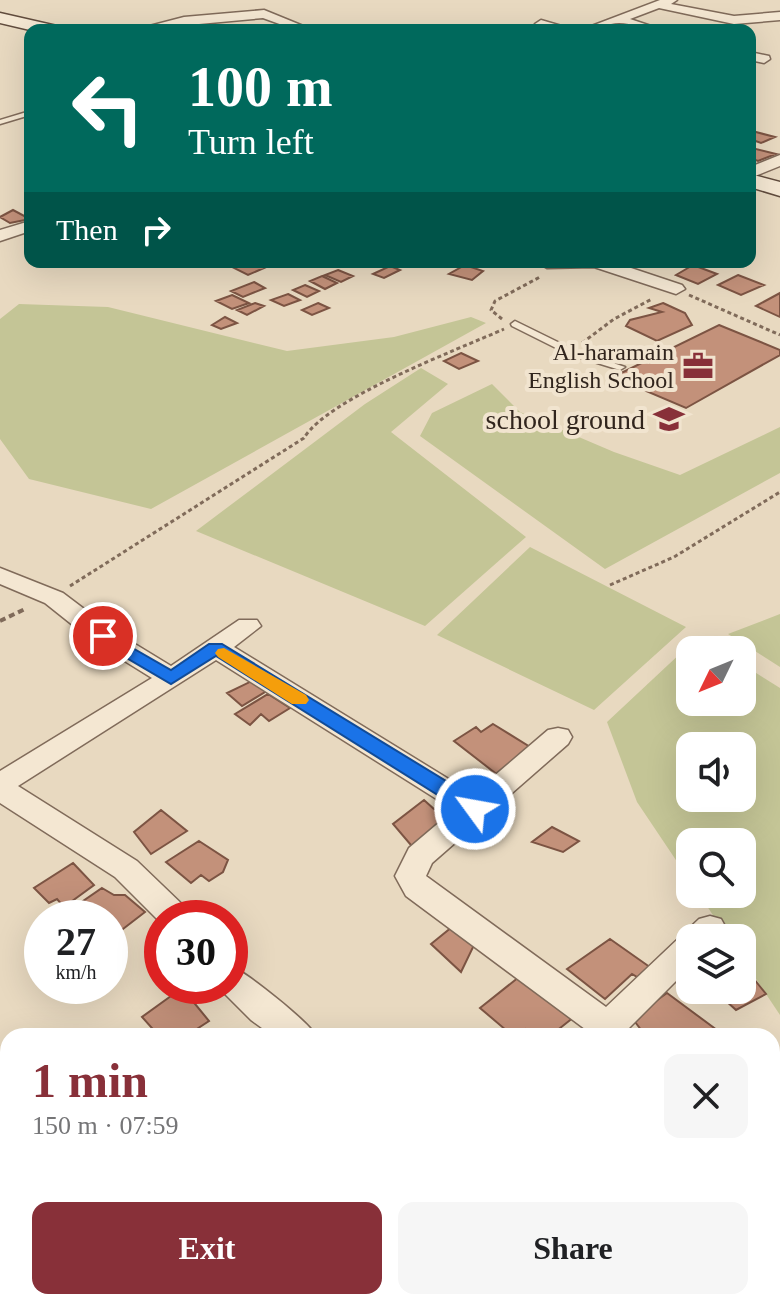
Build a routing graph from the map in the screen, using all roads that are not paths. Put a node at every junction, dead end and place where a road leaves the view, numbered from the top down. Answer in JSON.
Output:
{"nodes":[{"id":1,"x":665,"y":2,"type":"edge"},
{"id":2,"x":780,"y":16,"type":"edge"},
{"id":3,"x":0,"y":18,"type":"edge"},
{"id":4,"x":620,"y":20,"type":"junction"},
{"id":5,"x":26,"y":24,"type":"edge"},
{"id":6,"x":169,"y":24,"type":"edge"},
{"id":7,"x":291,"y":24,"type":"edge"},
{"id":8,"x":607,"y":24,"type":"edge"},
{"id":9,"x":635,"y":24,"type":"edge"},
{"id":10,"x":24,"y":115,"type":"edge"},
{"id":11,"x":0,"y":122,"type":"edge"},
{"id":12,"x":780,"y":160,"type":"edge"},
{"id":13,"x":756,"y":170,"type":"edge"},
{"id":14,"x":756,"y":182,"type":"edge"},
{"id":15,"x":780,"y":189,"type":"edge"},
{"id":16,"x":24,"y":228,"type":"edge"},
{"id":17,"x":0,"y":236,"type":"edge"},
{"id":18,"x":613,"y":268,"type":"edge"},
{"id":19,"x":676,"y":289,"type":"road end"},
{"id":20,"x":515,"y":324,"type":"road end"},
{"id":21,"x":620,"y":367,"type":"dead end"},
{"id":22,"x":0,"y":575,"type":"edge"},
{"id":23,"x":248,"y":626,"type":"dead end"},
{"id":24,"x":216,"y":648,"type":"junction"},
{"id":25,"x":171,"y":678,"type":"junction"},
{"id":26,"x":558,"y":737,"type":"dead end"},
{"id":27,"x":0,"y":786,"type":"edge"},
{"id":28,"x":475,"y":809,"type":"junction"},
{"id":29,"x":158,"y":900,"type":"edge"},
{"id":30,"x":676,"y":961,"type":"edge"},
{"id":31,"x":248,"y":996,"type":"edge"},
{"id":32,"x":288,"y":1028,"type":"edge"},
{"id":33,"x":598,"y":1028,"type":"edge"},
{"id":34,"x":607,"y":1028,"type":"edge"}],
"edges":[{"from":1,"to":2,"type":"street"},
{"from":1,"to":4,"type":"street"},
{"from":3,"to":5,"type":"main road"},
{"from":4,"to":8,"type":"street"},
{"from":4,"to":9,"type":"street"},
{"from":6,"to":7,"type":"street"},
{"from":10,"to":11,"type":"lane"},
{"from":12,"to":13,"type":"street"},
{"from":14,"to":15,"type":"main road"},
{"from":16,"to":17,"type":"street"},
{"from":18,"to":19,"type":"street"},
{"from":20,"to":21,"type":"lane"},
{"from":22,"to":25,"type":"street"},
{"from":23,"to":24,"type":"street"},
{"from":24,"to":25,"type":"street"},
{"from":24,"to":28,"type":"street"},
{"from":25,"to":27,"type":"street"},
{"from":26,"to":28,"type":"street"},
{"from":27,"to":29,"type":"street"},
{"from":28,"to":33,"type":"street"},
{"from":30,"to":34,"type":"street"},
{"from":31,"to":32,"type":"street"}]}
